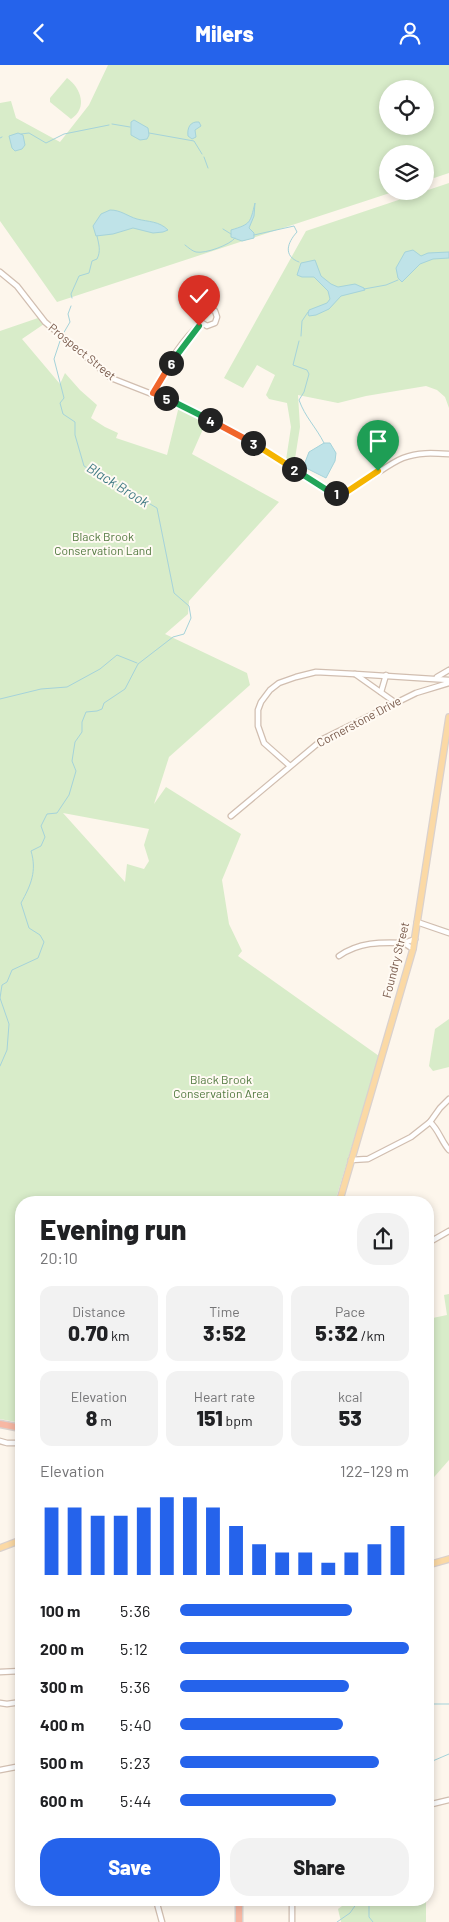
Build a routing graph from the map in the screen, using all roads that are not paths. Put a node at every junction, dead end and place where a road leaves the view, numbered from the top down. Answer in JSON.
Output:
{"nodes":[{"id":1,"x":0,"y":272,"type":"edge"},
{"id":2,"x":202,"y":323,"type":"junction"},
{"id":3,"x":153,"y":393,"type":"junction"},
{"id":4,"x":449,"y":454,"type":"edge"},
{"id":5,"x":449,"y":670,"type":"edge"},
{"id":6,"x":355,"y":674,"type":"junction"},
{"id":7,"x":386,"y":675,"type":"junction"},
{"id":8,"x":434,"y":678,"type":"junction"},
{"id":9,"x":449,"y":681,"type":"edge"},
{"id":10,"x":433,"y":687,"type":"junction"},
{"id":11,"x":381,"y":692,"type":"junction"},
{"id":12,"x":396,"y":703,"type":"junction"},
{"id":13,"x":449,"y":717,"type":"edge"},
{"id":14,"x":290,"y":766,"type":"junction"},
{"id":15,"x":231,"y":816,"type":"dead end"},
{"id":16,"x":417,"y":922,"type":"junction"},
{"id":17,"x":449,"y":933,"type":"edge"},
{"id":18,"x":415,"y":939,"type":"junction"},
{"id":19,"x":404,"y":943,"type":"junction"},
{"id":20,"x":413,"y":949,"type":"junction"},
{"id":21,"x":339,"y":956,"type":"dead end"},
{"id":22,"x":449,"y":1099,"type":"edge"},
{"id":23,"x":430,"y":1122,"type":"junction"},
{"id":24,"x":449,"y":1150,"type":"edge"},
{"id":25,"x":351,"y":1160,"type":"junction"},
{"id":26,"x":341,"y":1196,"type":"edge"},
{"id":27,"x":449,"y":1231,"type":"edge"},
{"id":28,"x":434,"y":1240,"type":"edge"},
{"id":29,"x":0,"y":1424,"type":"edge"},
{"id":30,"x":15,"y":1427,"type":"edge"},
{"id":31,"x":0,"y":1441,"type":"edge"},
{"id":32,"x":15,"y":1443,"type":"edge"},
{"id":33,"x":15,"y":1543,"type":"edge"},
{"id":34,"x":0,"y":1548,"type":"edge"},
{"id":35,"x":449,"y":1559,"type":"edge"},
{"id":36,"x":434,"y":1563,"type":"edge"},
{"id":37,"x":15,"y":1671,"type":"edge"},
{"id":38,"x":0,"y":1672,"type":"edge"},
{"id":39,"x":0,"y":1703,"type":"edge"},
{"id":40,"x":15,"y":1703,"type":"edge"},
{"id":41,"x":15,"y":1767,"type":"edge"},
{"id":42,"x":0,"y":1770,"type":"edge"},
{"id":43,"x":449,"y":1800,"type":"edge"},
{"id":44,"x":434,"y":1804,"type":"edge"},
{"id":45,"x":158,"y":1906,"type":"edge"},
{"id":46,"x":239,"y":1906,"type":"edge"},
{"id":47,"x":292,"y":1906,"type":"edge"},
{"id":48,"x":162,"y":1922,"type":"edge"},
{"id":49,"x":239,"y":1922,"type":"edge"},
{"id":50,"x":292,"y":1922,"type":"edge"}],
"edges":[{"from":1,"to":3,"type":"street","name":"Prospect Street"},
{"from":2,"to":2,"type":"street"},
{"from":2,"to":3,"type":"street"},
{"from":3,"to":4,"type":"street","name":"Prospect Street"},
{"from":5,"to":8,"type":"street"},
{"from":6,"to":7,"type":"street"},
{"from":6,"to":11,"type":"street"},
{"from":6,"to":14,"type":"street"},
{"from":7,"to":8,"type":"street"},
{"from":7,"to":11,"type":"street"},
{"from":8,"to":9,"type":"street"},
{"from":8,"to":10,"type":"street"},
{"from":9,"to":10,"type":"street","name":"Cornerstone Drive"},
{"from":10,"to":12,"type":"street","name":"Cornerstone Drive"},
{"from":11,"to":12,"type":"street"},
{"from":12,"to":14,"type":"street","name":"Cornerstone Drive"},
{"from":13,"to":16,"type":"main road","name":"Foundry Street"},
{"from":14,"to":15,"type":"street","name":"Cornerstone Drive"},
{"from":16,"to":17,"type":"street"},
{"from":16,"to":18,"type":"main road","name":"Foundry Street"},
{"from":18,"to":19,"type":"street"},
{"from":18,"to":20,"type":"main road","name":"Foundry Street"},
{"from":19,"to":20,"type":"street"},
{"from":19,"to":21,"type":"street"},
{"from":20,"to":25,"type":"main road","name":"Foundry Street"},
{"from":22,"to":23,"type":"street"},
{"from":23,"to":24,"type":"street"},
{"from":23,"to":25,"type":"street"},
{"from":25,"to":26,"type":"main road","name":"Foundry Street"},
{"from":27,"to":28,"type":"street"},
{"from":29,"to":30,"type":"highway"},
{"from":31,"to":32,"type":"street"},
{"from":33,"to":34,"type":"main road"},
{"from":35,"to":36,"type":"main road"},
{"from":37,"to":38,"type":"street"},
{"from":39,"to":40,"type":"street"},
{"from":41,"to":42,"type":"street"},
{"from":43,"to":44,"type":"street"},
{"from":45,"to":48,"type":"street"},
{"from":46,"to":49,"type":"highway"},
{"from":47,"to":50,"type":"street"}]}
